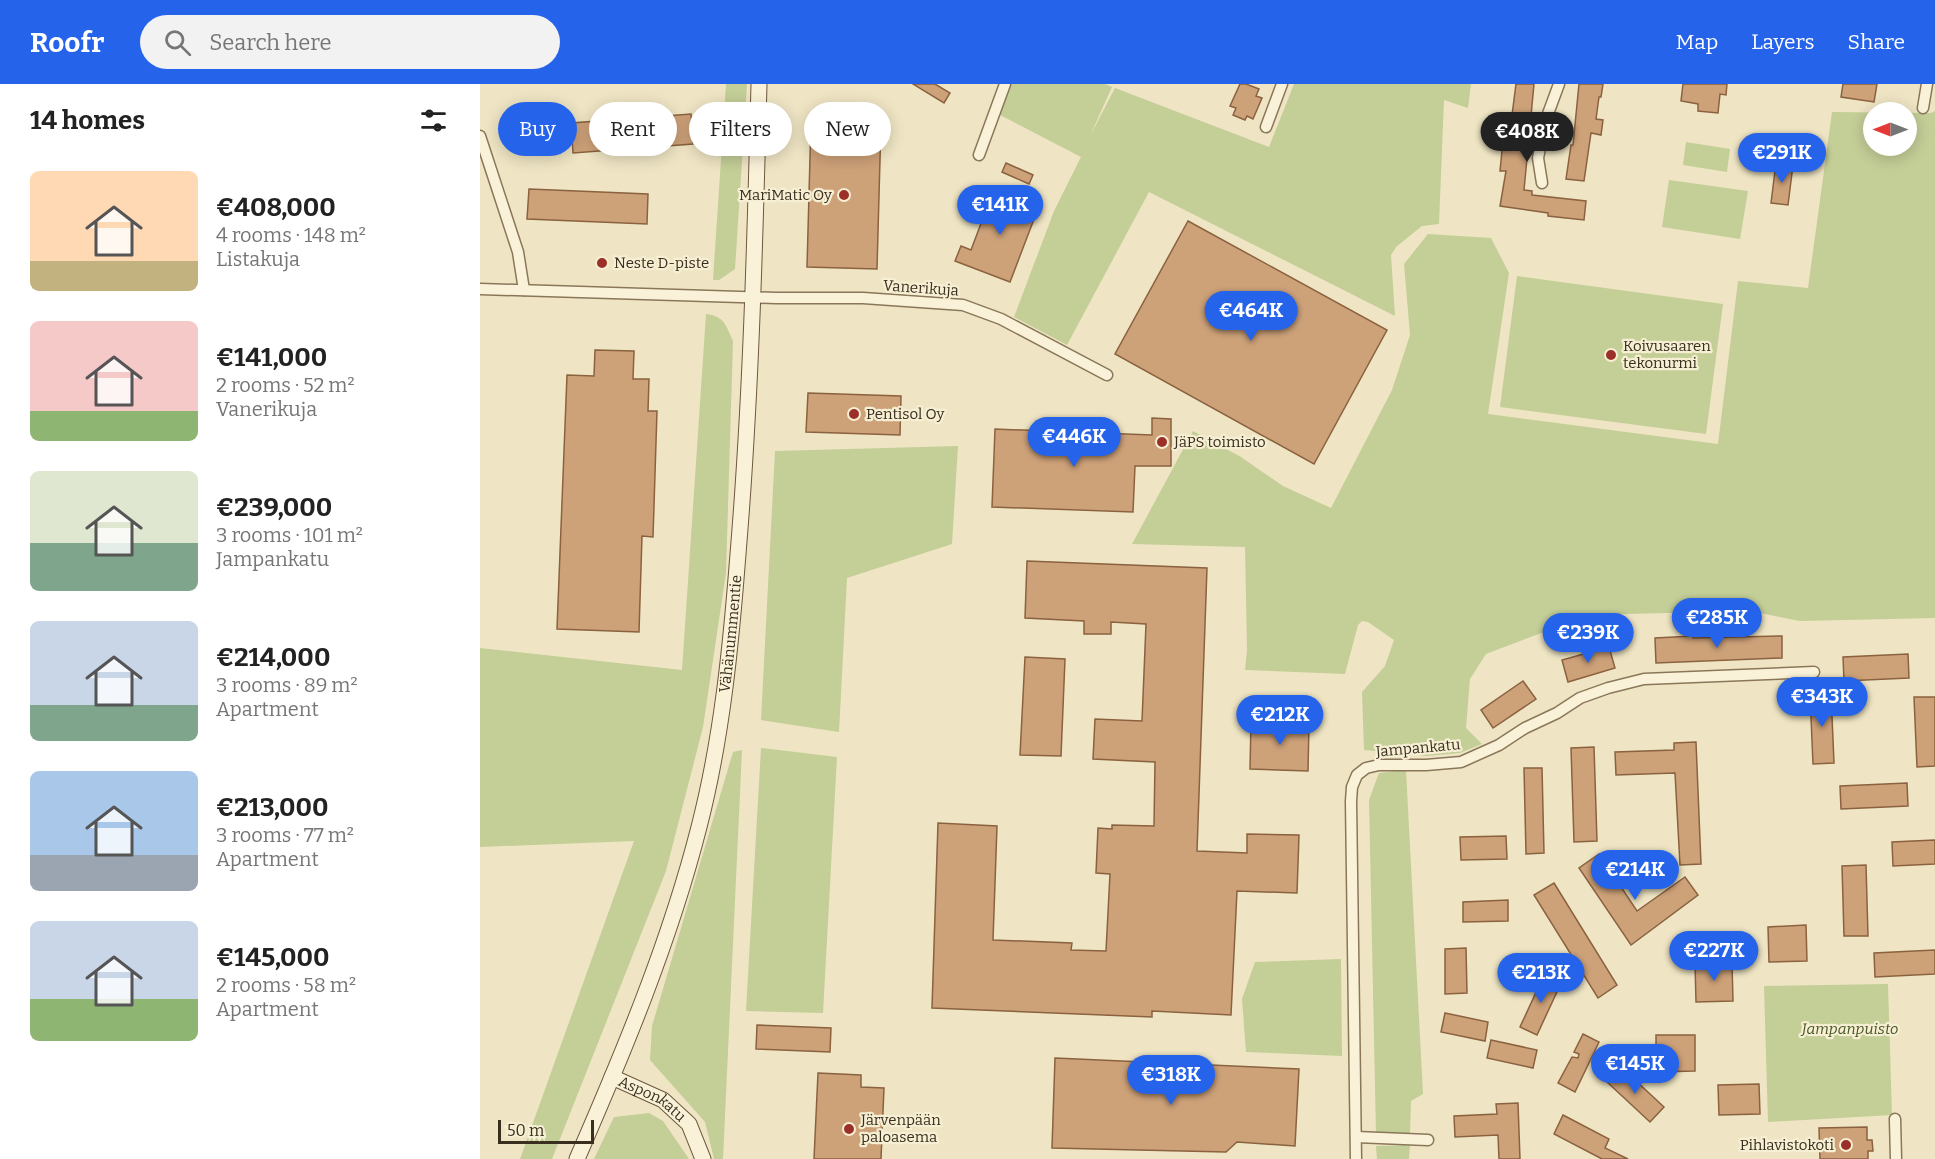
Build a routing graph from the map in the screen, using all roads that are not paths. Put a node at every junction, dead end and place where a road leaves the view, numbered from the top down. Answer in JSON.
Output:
{"nodes":[{"id":1,"x":759,"y":84,"type":"edge"},
{"id":2,"x":1005,"y":84,"type":"edge"},
{"id":3,"x":1282,"y":84,"type":"edge"},
{"id":4,"x":1559,"y":84,"type":"edge"},
{"id":5,"x":1926,"y":84,"type":"edge"},
{"id":6,"x":1923,"y":108,"type":"dead end"},
{"id":7,"x":1266,"y":127,"type":"dead end"},
{"id":8,"x":480,"y":136,"type":"edge"},
{"id":9,"x":979,"y":155,"type":"dead end"},
{"id":10,"x":1542,"y":183,"type":"dead end"},
{"id":11,"x":480,"y":289,"type":"edge"},
{"id":12,"x":524,"y":290,"type":"junction"},
{"id":13,"x":753,"y":297,"type":"junction"},
{"id":14,"x":1107,"y":375,"type":"dead end"},
{"id":15,"x":1814,"y":672,"type":"dead end"},
{"id":16,"x":612,"y":1077,"type":"junction"},
{"id":17,"x":1894,"y":1119,"type":"dead end"},
{"id":18,"x":1356,"y":1137,"type":"junction"},
{"id":19,"x":1428,"y":1140,"type":"dead end"},
{"id":20,"x":577,"y":1159,"type":"edge"},
{"id":21,"x":703,"y":1159,"type":"edge"},
{"id":22,"x":1356,"y":1159,"type":"edge"},
{"id":23,"x":1896,"y":1159,"type":"edge"}],
"edges":[{"from":1,"to":13,"type":"main road","name":"Vähänummentie"},
{"from":2,"to":9,"type":"street"},
{"from":3,"to":7,"type":"street"},
{"from":4,"to":10,"type":"street"},
{"from":5,"to":6,"type":"street"},
{"from":8,"to":12,"type":"street"},
{"from":11,"to":12,"type":"street","name":"Vanerikuja"},
{"from":12,"to":13,"type":"street","name":"Vanerikuja"},
{"from":13,"to":14,"type":"street","name":"Vanerikuja"},
{"from":13,"to":16,"type":"main road","name":"Vähänummentie"},
{"from":15,"to":18,"type":"street","name":"Jampankatu"},
{"from":16,"to":20,"type":"main road","name":"Vähänummentie"},
{"from":16,"to":21,"type":"main road","name":"Asponkatu"},
{"from":17,"to":23,"type":"street"},
{"from":18,"to":19,"type":"street"},
{"from":18,"to":22,"type":"street","name":"Jampankatu"}]}
